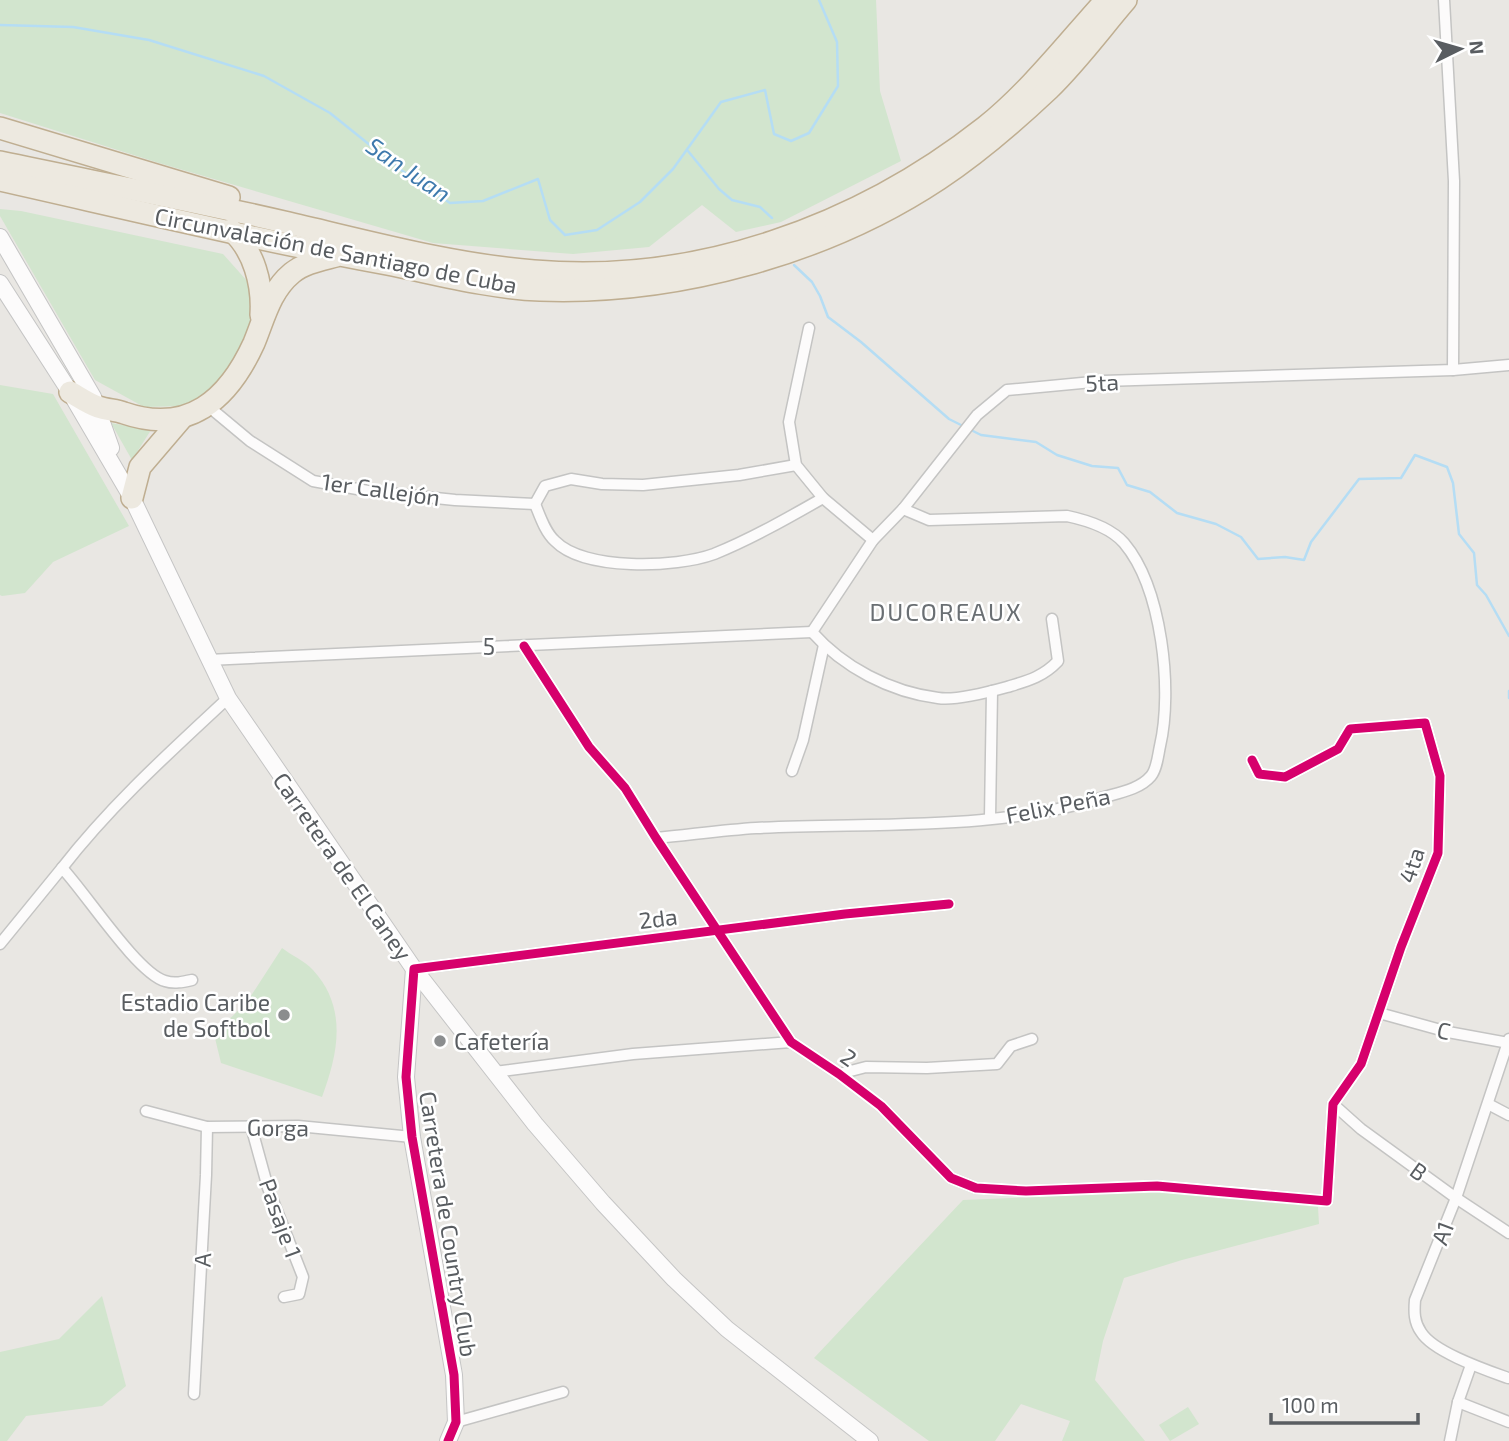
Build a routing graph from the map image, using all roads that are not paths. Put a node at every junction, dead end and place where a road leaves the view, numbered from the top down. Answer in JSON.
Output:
{"nodes":[{"id":1,"x":1106,"y":0,"type":"edge"},
{"id":2,"x":1126,"y":0,"type":"edge"},
{"id":3,"x":1444,"y":0,"type":"edge"},
{"id":4,"x":0,"y":128,"type":"edge"},
{"id":5,"x":0,"y":162,"type":"edge"},
{"id":6,"x":0,"y":180,"type":"edge"},
{"id":7,"x":190,"y":202,"type":"junction"},
{"id":8,"x":282,"y":221,"type":"junction"},
{"id":9,"x":209,"y":227,"type":"junction"},
{"id":10,"x":234,"y":232,"type":"junction"},
{"id":11,"x":0,"y":237,"type":"edge"},
{"id":12,"x":250,"y":254,"type":"junction"},
{"id":13,"x":338,"y":255,"type":"junction"},
{"id":14,"x":0,"y":283,"type":"edge"},
{"id":15,"x":261,"y":320,"type":"junction"},
{"id":16,"x":809,"y":328,"type":"dead end"},
{"id":17,"x":1509,"y":365,"type":"edge"},
{"id":18,"x":1453,"y":370,"type":"junction"},
{"id":19,"x":70,"y":392,"type":"junction"},
{"id":20,"x":95,"y":402,"type":"junction"},
{"id":21,"x":208,"y":406,"type":"junction"},
{"id":22,"x":181,"y":419,"type":"junction"},
{"id":23,"x":796,"y":465,"type":"junction"},
{"id":24,"x":121,"y":478,"type":"junction"},
{"id":25,"x":132,"y":498,"type":"junction"},
{"id":26,"x":823,"y":498,"type":"junction"},
{"id":27,"x":535,"y":504,"type":"junction"},
{"id":28,"x":902,"y":509,"type":"junction"},
{"id":29,"x":873,"y":540,"type":"junction"},
{"id":30,"x":1052,"y":619,"type":"dead end"},
{"id":31,"x":812,"y":632,"type":"junction"},
{"id":32,"x":824,"y":645,"type":"junction"},
{"id":33,"x":524,"y":646,"type":"junction"},
{"id":34,"x":208,"y":660,"type":"junction"},
{"id":35,"x":992,"y":691,"type":"junction"},
{"id":36,"x":228,"y":698,"type":"junction"},
{"id":37,"x":1252,"y":760,"type":"dead end"},
{"id":38,"x":792,"y":771,"type":"dead end"},
{"id":39,"x":990,"y":818,"type":"junction"},
{"id":40,"x":656,"y":838,"type":"junction"},
{"id":41,"x":62,"y":868,"type":"junction"},
{"id":42,"x":949,"y":904,"type":"dead end"},
{"id":43,"x":718,"y":930,"type":"junction"},
{"id":44,"x":0,"y":944,"type":"edge"},
{"id":45,"x":414,"y":969,"type":"junction"},
{"id":46,"x":192,"y":980,"type":"dead end"},
{"id":47,"x":1379,"y":1013,"type":"junction"},
{"id":48,"x":1032,"y":1039,"type":"dead end"},
{"id":49,"x":1509,"y":1041,"type":"edge"},
{"id":50,"x":792,"y":1042,"type":"junction"},
{"id":51,"x":495,"y":1072,"type":"junction"},
{"id":52,"x":839,"y":1074,"type":"junction"},
{"id":53,"x":1333,"y":1104,"type":"junction"},
{"id":54,"x":1488,"y":1104,"type":"junction"},
{"id":55,"x":146,"y":1111,"type":"dead end"},
{"id":56,"x":1509,"y":1115,"type":"edge"},
{"id":57,"x":251,"y":1126,"type":"junction"},
{"id":58,"x":207,"y":1127,"type":"junction"},
{"id":59,"x":411,"y":1137,"type":"junction"},
{"id":60,"x":1455,"y":1198,"type":"junction"},
{"id":61,"x":1509,"y":1233,"type":"edge"},
{"id":62,"x":284,"y":1297,"type":"dead end"},
{"id":63,"x":1471,"y":1365,"type":"junction"},
{"id":64,"x":1508,"y":1378,"type":"edge"},
{"id":65,"x":563,"y":1392,"type":"dead end"},
{"id":66,"x":194,"y":1394,"type":"dead end"},
{"id":67,"x":1458,"y":1402,"type":"junction"},
{"id":68,"x":456,"y":1422,"type":"junction"},
{"id":69,"x":1509,"y":1422,"type":"edge"},
{"id":70,"x":448,"y":1441,"type":"edge"},
{"id":71,"x":870,"y":1441,"type":"edge"},
{"id":72,"x":1450,"y":1441,"type":"edge"}],
"edges":[{"from":1,"to":8,"type":"highway","name":"Circunvalación de Santiago de Cuba"},
{"from":2,"to":13,"type":"highway","name":"Circunvalación de Santiago de Cuba"},
{"from":3,"to":18,"type":"street"},
{"from":4,"to":8,"type":"highway"},
{"from":5,"to":7,"type":"highway","name":"Circunvalación de Santiago de Cuba"},
{"from":6,"to":9,"type":"highway","name":"Circunvalación de Santiago de Cuba"},
{"from":7,"to":8,"type":"highway","name":"Circunvalación de Santiago de Cuba"},
{"from":7,"to":10,"type":"highway"},
{"from":9,"to":10,"type":"highway","name":"Circunvalación de Santiago de Cuba"},
{"from":9,"to":12,"type":"highway"},
{"from":10,"to":12,"type":"highway"},
{"from":10,"to":13,"type":"highway","name":"Circunvalación de Santiago de Cuba"},
{"from":11,"to":20,"type":"main road","name":"Carretera de El Caney"},
{"from":12,"to":15,"type":"highway"},
{"from":13,"to":15,"type":"highway"},
{"from":14,"to":19,"type":"main road","name":"Carretera de El Caney"},
{"from":15,"to":21,"type":"highway"},
{"from":16,"to":23,"type":"street"},
{"from":17,"to":18,"type":"street","name":"5ta"},
{"from":18,"to":28,"type":"street","name":"5ta"},
{"from":19,"to":20,"type":"highway"},
{"from":19,"to":24,"type":"main road","name":"Carretera de El Caney"},
{"from":20,"to":22,"type":"highway"},
{"from":20,"to":24,"type":"main road","name":"Carretera de El Caney"},
{"from":21,"to":22,"type":"highway"},
{"from":21,"to":27,"type":"street","name":"1er Callejón"},
{"from":22,"to":25,"type":"highway"},
{"from":23,"to":26,"type":"street"},
{"from":23,"to":27,"type":"street"},
{"from":24,"to":25,"type":"main road","name":"Carretera de El Caney"},
{"from":25,"to":34,"type":"main road","name":"Carretera de El Caney"},
{"from":26,"to":27,"type":"street"},
{"from":26,"to":29,"type":"street"},
{"from":28,"to":29,"type":"street","name":"5ta"},
{"from":28,"to":39,"type":"street","name":"Felix Peña"},
{"from":29,"to":31,"type":"street","name":"5ta"},
{"from":30,"to":35,"type":"street"},
{"from":31,"to":32,"type":"street"},
{"from":31,"to":33,"type":"street","name":"5"},
{"from":32,"to":35,"type":"street"},
{"from":32,"to":38,"type":"street"},
{"from":33,"to":34,"type":"street","name":"5"},
{"from":33,"to":40,"type":"street","name":"2"},
{"from":34,"to":36,"type":"main road","name":"Carretera de El Caney"},
{"from":35,"to":39,"type":"street"},
{"from":36,"to":41,"type":"street"},
{"from":36,"to":45,"type":"main road","name":"Carretera de El Caney"},
{"from":37,"to":47,"type":"street","name":"4ta"},
{"from":39,"to":40,"type":"street","name":"Felix Peña"},
{"from":40,"to":43,"type":"street","name":"2"},
{"from":41,"to":44,"type":"street"},
{"from":41,"to":46,"type":"street"},
{"from":42,"to":43,"type":"street","name":"2da"},
{"from":43,"to":45,"type":"street","name":"2da"},
{"from":43,"to":50,"type":"street","name":"2"},
{"from":45,"to":51,"type":"main road","name":"Carretera de El Caney"},
{"from":45,"to":59,"type":"main road","name":"Carretera de Country Club"},
{"from":47,"to":49,"type":"street","name":"C"},
{"from":47,"to":53,"type":"street","name":"4ta"},
{"from":48,"to":52,"type":"street"},
{"from":49,"to":54,"type":"street","name":"A1"},
{"from":50,"to":51,"type":"street"},
{"from":50,"to":52,"type":"street","name":"2"},
{"from":51,"to":71,"type":"main road","name":"Carretera de El Caney"},
{"from":52,"to":53,"type":"street","name":"2"},
{"from":53,"to":60,"type":"street","name":"B"},
{"from":54,"to":56,"type":"street"},
{"from":54,"to":60,"type":"street","name":"A1"},
{"from":55,"to":58,"type":"street","name":"Gorga"},
{"from":57,"to":58,"type":"street","name":"Gorga"},
{"from":57,"to":59,"type":"street","name":"Gorga"},
{"from":57,"to":62,"type":"street","name":"Pasaje 1"},
{"from":58,"to":66,"type":"street","name":"A"},
{"from":59,"to":68,"type":"main road","name":"Carretera de Country Club"},
{"from":60,"to":61,"type":"street","name":"B"},
{"from":60,"to":63,"type":"street","name":"A1"},
{"from":63,"to":64,"type":"street","name":"A1"},
{"from":63,"to":67,"type":"street"},
{"from":65,"to":68,"type":"street"},
{"from":67,"to":69,"type":"street"},
{"from":67,"to":72,"type":"street"},
{"from":68,"to":70,"type":"main road","name":"Carretera de Country Club"}]}
